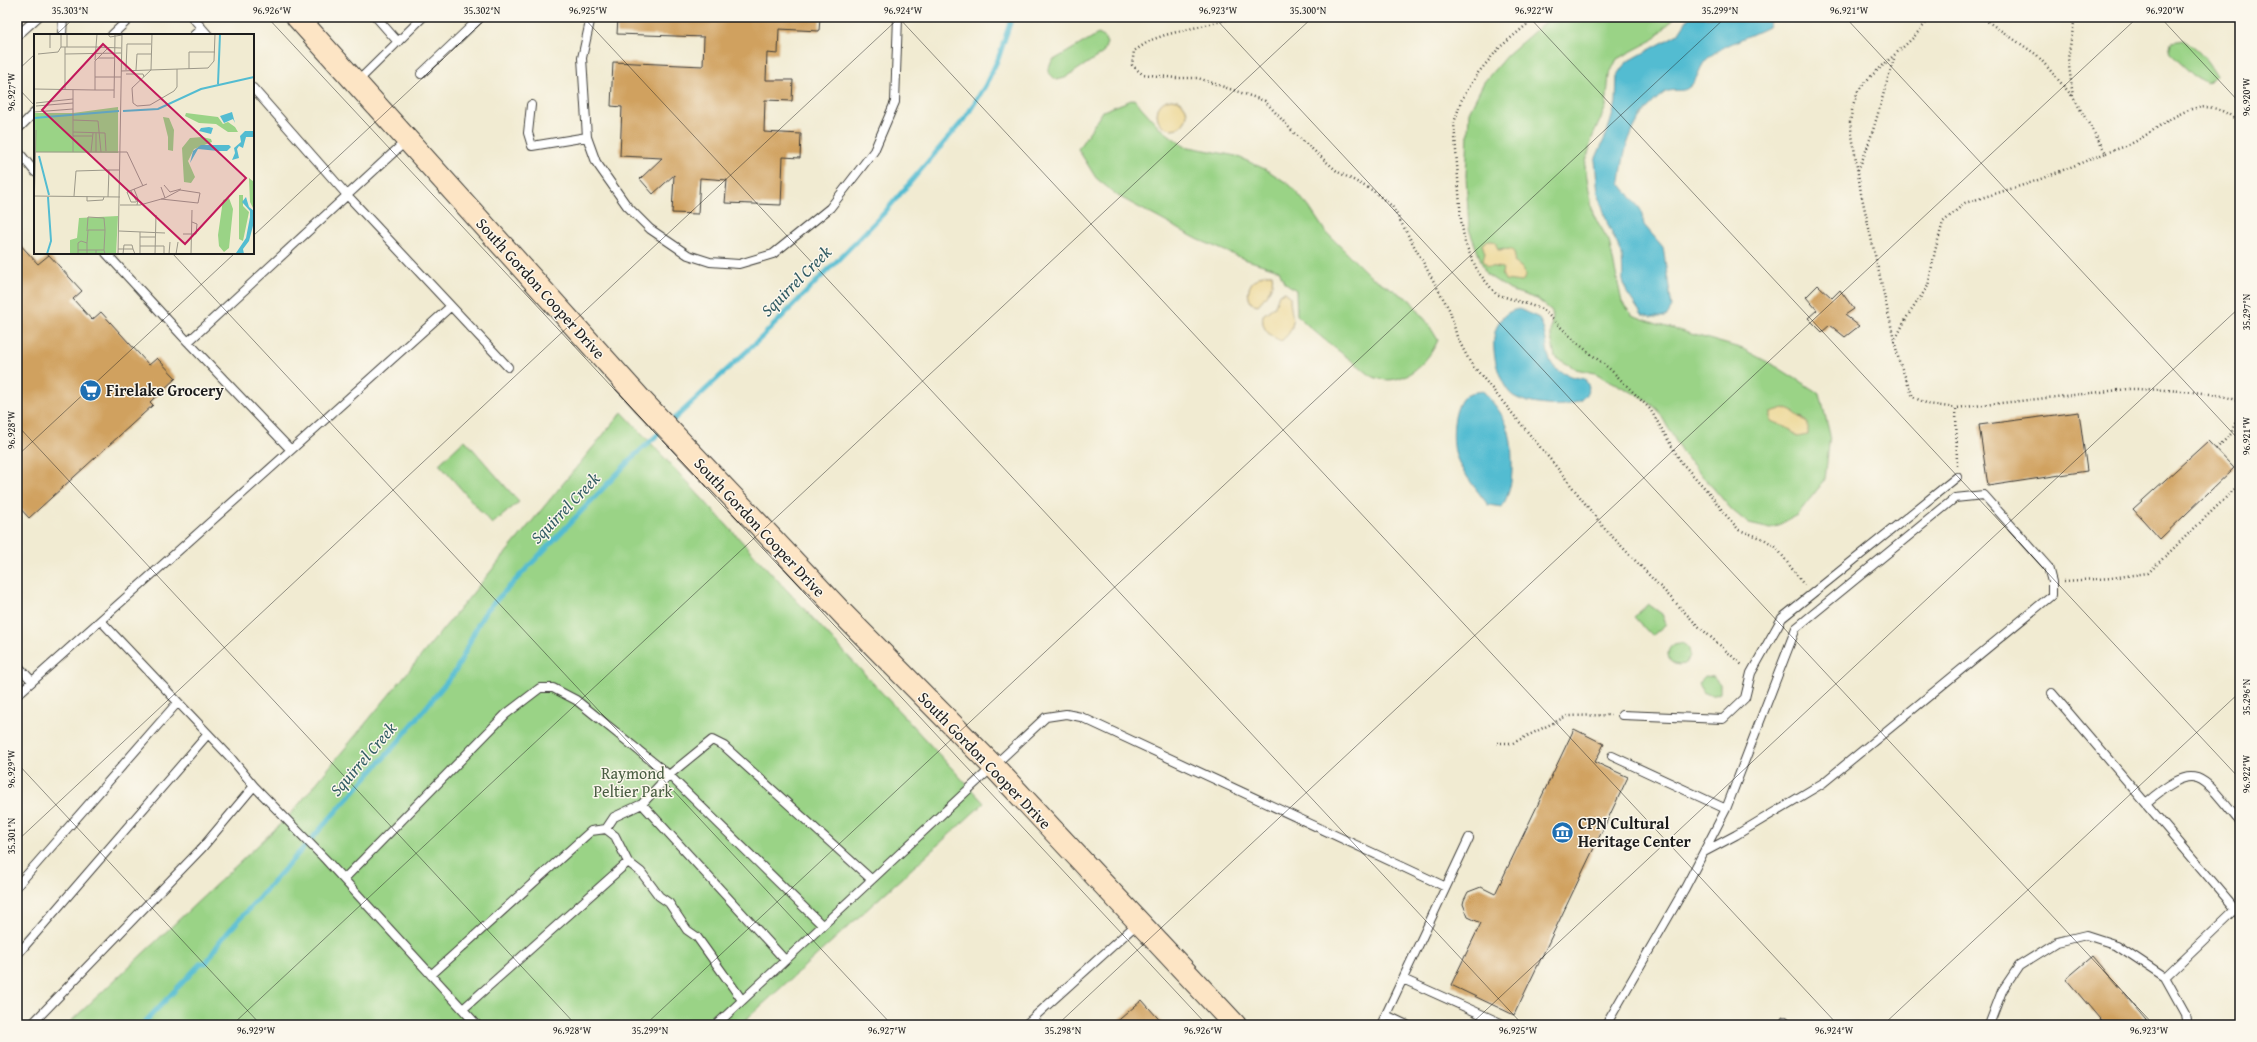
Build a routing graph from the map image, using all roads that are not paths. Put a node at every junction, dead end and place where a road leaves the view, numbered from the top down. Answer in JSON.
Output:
{"nodes":[{"id":1,"x":38,"y":17,"type":"edge"},
{"id":2,"x":63,"y":17,"type":"edge"},
{"id":3,"x":131,"y":17,"type":"edge"},
{"id":4,"x":192,"y":17,"type":"edge"},
{"id":5,"x":297,"y":17,"type":"edge"},
{"id":6,"x":376,"y":17,"type":"edge"},
{"id":7,"x":423,"y":17,"type":"edge"},
{"id":8,"x":481,"y":17,"type":"edge"},
{"id":9,"x":591,"y":17,"type":"edge"},
{"id":10,"x":898,"y":17,"type":"edge"},
{"id":11,"x":202,"y":28,"type":"junction"},
{"id":12,"x":62,"y":34,"type":"edge"},
{"id":13,"x":113,"y":34,"type":"edge"},
{"id":14,"x":195,"y":34,"type":"edge"},
{"id":15,"x":207,"y":34,"type":"edge"},
{"id":16,"x":17,"y":36,"type":"edge"},
{"id":17,"x":398,"y":42,"type":"junction"},
{"id":18,"x":421,"y":74,"type":"dead end"},
{"id":19,"x":356,"y":84,"type":"junction"},
{"id":20,"x":254,"y":89,"type":"edge"},
{"id":21,"x":530,"y":105,"type":"dead end"},
{"id":22,"x":34,"y":113,"type":"edge"},
{"id":23,"x":17,"y":130,"type":"edge"},
{"id":24,"x":587,"y":137,"type":"junction"},
{"id":25,"x":407,"y":140,"type":"junction"},
{"id":26,"x":17,"y":150,"type":"edge"},
{"id":27,"x":34,"y":171,"type":"edge"},
{"id":28,"x":347,"y":195,"type":"junction"},
{"id":29,"x":107,"y":254,"type":"edge"},
{"id":30,"x":450,"y":307,"type":"junction"},
{"id":31,"x":188,"y":342,"type":"junction"},
{"id":32,"x":508,"y":367,"type":"dead end"},
{"id":33,"x":291,"y":450,"type":"junction"},
{"id":34,"x":1957,"y":477,"type":"road end"},
{"id":35,"x":101,"y":621,"type":"junction"},
{"id":36,"x":17,"y":665,"type":"edge"},
{"id":37,"x":32,"y":681,"type":"junction"},
{"id":38,"x":2052,"y":693,"type":"dead end"},
{"id":39,"x":17,"y":695,"type":"edge"},
{"id":40,"x":178,"y":702,"type":"junction"},
{"id":41,"x":1622,"y":715,"type":"road end"},
{"id":42,"x":208,"y":734,"type":"junction"},
{"id":43,"x":1612,"y":756,"type":"dead end"},
{"id":44,"x":993,"y":766,"type":"junction"},
{"id":45,"x":669,"y":775,"type":"junction"},
{"id":46,"x":254,"y":786,"type":"junction"},
{"id":47,"x":2146,"y":803,"type":"junction"},
{"id":48,"x":642,"y":804,"type":"junction"},
{"id":49,"x":1726,"y":809,"type":"junction"},
{"id":50,"x":2240,"y":822,"type":"edge"},
{"id":51,"x":606,"y":829,"type":"junction"},
{"id":52,"x":1469,"y":838,"type":"dead end"},
{"id":53,"x":1704,"y":852,"type":"junction"},
{"id":54,"x":628,"y":862,"type":"junction"},
{"id":55,"x":344,"y":879,"type":"junction"},
{"id":56,"x":871,"y":879,"type":"junction"},
{"id":57,"x":17,"y":886,"type":"edge"},
{"id":58,"x":1446,"y":887,"type":"junction"},
{"id":59,"x":2239,"y":910,"type":"edge"},
{"id":60,"x":1139,"y":922,"type":"junction"},
{"id":61,"x":822,"y":925,"type":"junction"},
{"id":62,"x":17,"y":955,"type":"edge"},
{"id":63,"x":785,"y":960,"type":"junction"},
{"id":64,"x":431,"y":975,"type":"junction"},
{"id":65,"x":2165,"y":976,"type":"junction"},
{"id":66,"x":1403,"y":979,"type":"junction"},
{"id":67,"x":742,"y":1000,"type":"junction"},
{"id":68,"x":463,"y":1009,"type":"junction"},
{"id":69,"x":1386,"y":1015,"type":"junction"},
{"id":70,"x":1033,"y":1018,"type":"junction"},
{"id":71,"x":31,"y":1025,"type":"edge"},
{"id":72,"x":478,"y":1025,"type":"edge"},
{"id":73,"x":716,"y":1025,"type":"edge"},
{"id":74,"x":1025,"y":1025,"type":"edge"},
{"id":75,"x":1039,"y":1025,"type":"edge"},
{"id":76,"x":1235,"y":1025,"type":"edge"},
{"id":77,"x":1381,"y":1025,"type":"edge"},
{"id":78,"x":1407,"y":1025,"type":"edge"},
{"id":79,"x":1505,"y":1025,"type":"edge"},
{"id":80,"x":1606,"y":1025,"type":"edge"},
{"id":81,"x":1988,"y":1025,"type":"edge"},
{"id":82,"x":2187,"y":1025,"type":"edge"}],
"edges":[{"from":1,"to":16,"type":"lane"},
{"from":2,"to":12,"type":"lane"},
{"from":3,"to":13,"type":"lane"},
{"from":4,"to":11,"type":"lane"},
{"from":5,"to":19,"type":"main road","name":"South Gordon Cooper Drive"},
{"from":6,"to":17,"type":"lane"},
{"from":7,"to":17,"type":"lane"},
{"from":8,"to":18,"type":"lane"},
{"from":9,"to":24,"type":"lane"},
{"from":10,"to":24,"type":"lane"},
{"from":11,"to":14,"type":"lane"},
{"from":11,"to":15,"type":"lane"},
{"from":17,"to":19,"type":"lane"},
{"from":19,"to":25,"type":"main road","name":"South Gordon Cooper Drive"},
{"from":20,"to":28,"type":"lane"},
{"from":21,"to":24,"type":"lane"},
{"from":22,"to":23,"type":"lane"},
{"from":25,"to":28,"type":"lane"},
{"from":25,"to":44,"type":"main road","name":"South Gordon Cooper Drive"},
{"from":26,"to":27,"type":"lane"},
{"from":28,"to":30,"type":"lane"},
{"from":28,"to":31,"type":"lane"},
{"from":29,"to":31,"type":"lane"},
{"from":30,"to":32,"type":"lane"},
{"from":30,"to":33,"type":"lane"},
{"from":31,"to":33,"type":"lane"},
{"from":33,"to":35,"type":"lane"},
{"from":34,"to":41,"type":"lane"},
{"from":35,"to":37,"type":"lane"},
{"from":35,"to":40,"type":"lane"},
{"from":36,"to":37,"type":"lane"},
{"from":37,"to":39,"type":"lane"},
{"from":38,"to":47,"type":"lane"},
{"from":40,"to":42,"type":"lane"},
{"from":40,"to":57,"type":"lane"},
{"from":42,"to":46,"type":"lane"},
{"from":42,"to":62,"type":"lane"},
{"from":43,"to":49,"type":"lane"},
{"from":44,"to":56,"type":"lane"},
{"from":44,"to":58,"type":"lane"},
{"from":44,"to":60,"type":"main road","name":"South Gordon Cooper Drive"},
{"from":45,"to":48,"type":"lane"},
{"from":45,"to":55,"type":"lane"},
{"from":45,"to":56,"type":"lane"},
{"from":45,"to":61,"type":"lane"},
{"from":46,"to":55,"type":"lane"},
{"from":46,"to":71,"type":"lane"},
{"from":47,"to":50,"type":"lane"},
{"from":47,"to":59,"type":"lane"},
{"from":48,"to":51,"type":"lane"},
{"from":48,"to":63,"type":"lane"},
{"from":49,"to":53,"type":"lane"},
{"from":49,"to":53,"type":"lane"},
{"from":51,"to":54,"type":"lane"},
{"from":51,"to":64,"type":"lane"},
{"from":52,"to":58,"type":"lane"},
{"from":53,"to":80,"type":"lane"},
{"from":54,"to":67,"type":"lane"},
{"from":54,"to":68,"type":"lane"},
{"from":55,"to":64,"type":"lane"},
{"from":56,"to":61,"type":"lane"},
{"from":58,"to":66,"type":"lane"},
{"from":59,"to":65,"type":"lane"},
{"from":60,"to":70,"type":"lane"},
{"from":60,"to":76,"type":"main road","name":"South Gordon Cooper Drive"},
{"from":61,"to":63,"type":"lane"},
{"from":63,"to":67,"type":"lane"},
{"from":64,"to":68,"type":"lane"},
{"from":65,"to":81,"type":"lane"},
{"from":65,"to":82,"type":"lane"},
{"from":66,"to":69,"type":"lane"},
{"from":66,"to":79,"type":"lane"},
{"from":67,"to":73,"type":"lane"},
{"from":68,"to":72,"type":"lane"},
{"from":69,"to":77,"type":"lane"},
{"from":69,"to":78,"type":"lane"},
{"from":70,"to":74,"type":"lane"},
{"from":70,"to":75,"type":"lane"}]}
